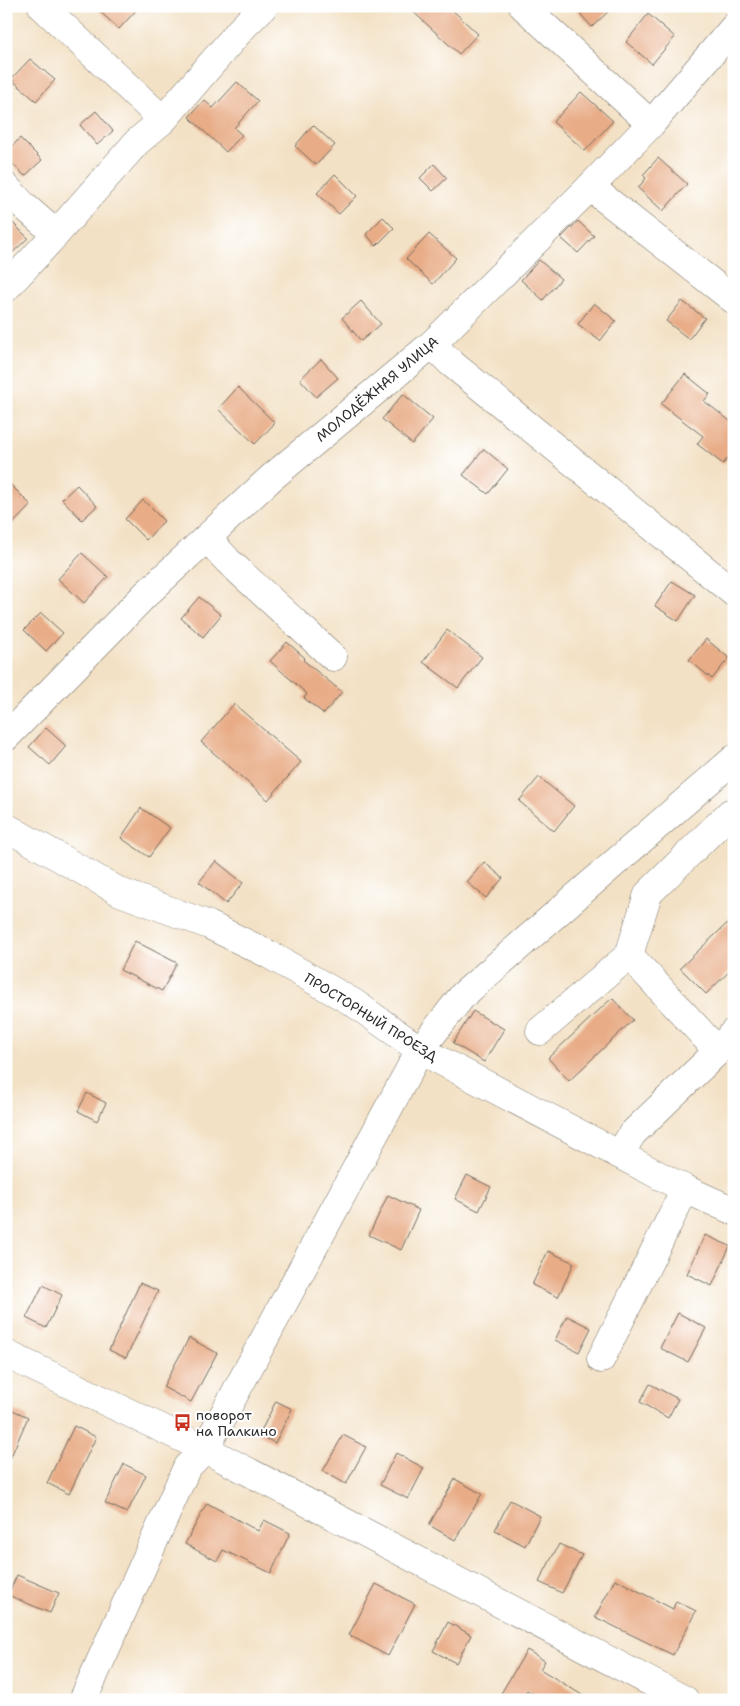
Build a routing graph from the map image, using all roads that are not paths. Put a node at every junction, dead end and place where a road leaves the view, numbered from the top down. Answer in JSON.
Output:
{"nodes":[{"id":1,"x":42,"y":6,"type":"edge"},
{"id":2,"x":264,"y":6,"type":"edge"},
{"id":3,"x":523,"y":6,"type":"edge"},
{"id":4,"x":734,"y":27,"type":"edge"},
{"id":5,"x":164,"y":120,"type":"junction"},
{"id":6,"x":651,"y":124,"type":"junction"},
{"id":7,"x":6,"y":187,"type":"edge"},
{"id":8,"x":590,"y":187,"type":"junction"},
{"id":9,"x":56,"y":234,"type":"junction"},
{"id":10,"x":6,"y":288,"type":"edge"},
{"id":11,"x":734,"y":300,"type":"edge"},
{"id":12,"x":432,"y":344,"type":"junction"},
{"id":13,"x":206,"y":538,"type":"junction"},
{"id":14,"x":734,"y":593,"type":"edge"},
{"id":15,"x":333,"y":657,"type":"dead end"},
{"id":16,"x":6,"y":737,"type":"edge"},
{"id":17,"x":734,"y":759,"type":"edge"},
{"id":18,"x":687,"y":801,"type":"junction"},
{"id":19,"x":732,"y":814,"type":"edge"},
{"id":20,"x":6,"y":827,"type":"edge"},
{"id":21,"x":629,"y":955,"type":"junction"},
{"id":22,"x":540,"y":1031,"type":"dead end"},
{"id":23,"x":726,"y":1042,"type":"edge"},
{"id":24,"x":420,"y":1050,"type":"junction"},
{"id":25,"x":620,"y":1154,"type":"junction"},
{"id":26,"x":685,"y":1189,"type":"junction"},
{"id":27,"x":734,"y":1211,"type":"edge"},
{"id":28,"x":6,"y":1354,"type":"edge"},
{"id":29,"x":601,"y":1359,"type":"dead end"},
{"id":30,"x":205,"y":1449,"type":"junction"},
{"id":31,"x":83,"y":1700,"type":"edge"},
{"id":32,"x":685,"y":1700,"type":"edge"}],
"edges":[{"from":1,"to":5,"type":"street"},
{"from":2,"to":5,"type":"street"},
{"from":3,"to":6,"type":"street"},
{"from":4,"to":6,"type":"street","name":"МОЛОДЁЖНАЯ УЛИЦА"},
{"from":5,"to":9,"type":"street"},
{"from":6,"to":8,"type":"street","name":"МОЛОДЁЖНАЯ УЛИЦА"},
{"from":7,"to":9,"type":"street"},
{"from":8,"to":11,"type":"street"},
{"from":8,"to":12,"type":"street","name":"МОЛОДЁЖНАЯ УЛИЦА"},
{"from":9,"to":10,"type":"street"},
{"from":12,"to":13,"type":"street","name":"МОЛОДЁЖНАЯ УЛИЦА"},
{"from":12,"to":14,"type":"street"},
{"from":13,"to":15,"type":"street"},
{"from":13,"to":16,"type":"street","name":"МОЛОДЁЖНАЯ УЛИЦА"},
{"from":17,"to":18,"type":"street"},
{"from":18,"to":19,"type":"street"},
{"from":18,"to":24,"type":"street"},
{"from":19,"to":21,"type":"street"},
{"from":20,"to":24,"type":"street","name":"ПРОСТОРНЫЙ ПРОЕЗД"},
{"from":21,"to":22,"type":"street"},
{"from":21,"to":23,"type":"street"},
{"from":23,"to":25,"type":"street"},
{"from":24,"to":25,"type":"street","name":"ПРОСТОРНЫЙ ПРОЕЗД"},
{"from":24,"to":30,"type":"street"},
{"from":25,"to":26,"type":"street","name":"ПРОСТОРНЫЙ ПРОЕЗД"},
{"from":26,"to":27,"type":"street","name":"ПРОСТОРНЫЙ ПРОЕЗД"},
{"from":26,"to":29,"type":"street"},
{"from":28,"to":30,"type":"street"},
{"from":30,"to":31,"type":"street"},
{"from":30,"to":32,"type":"street"}]}
